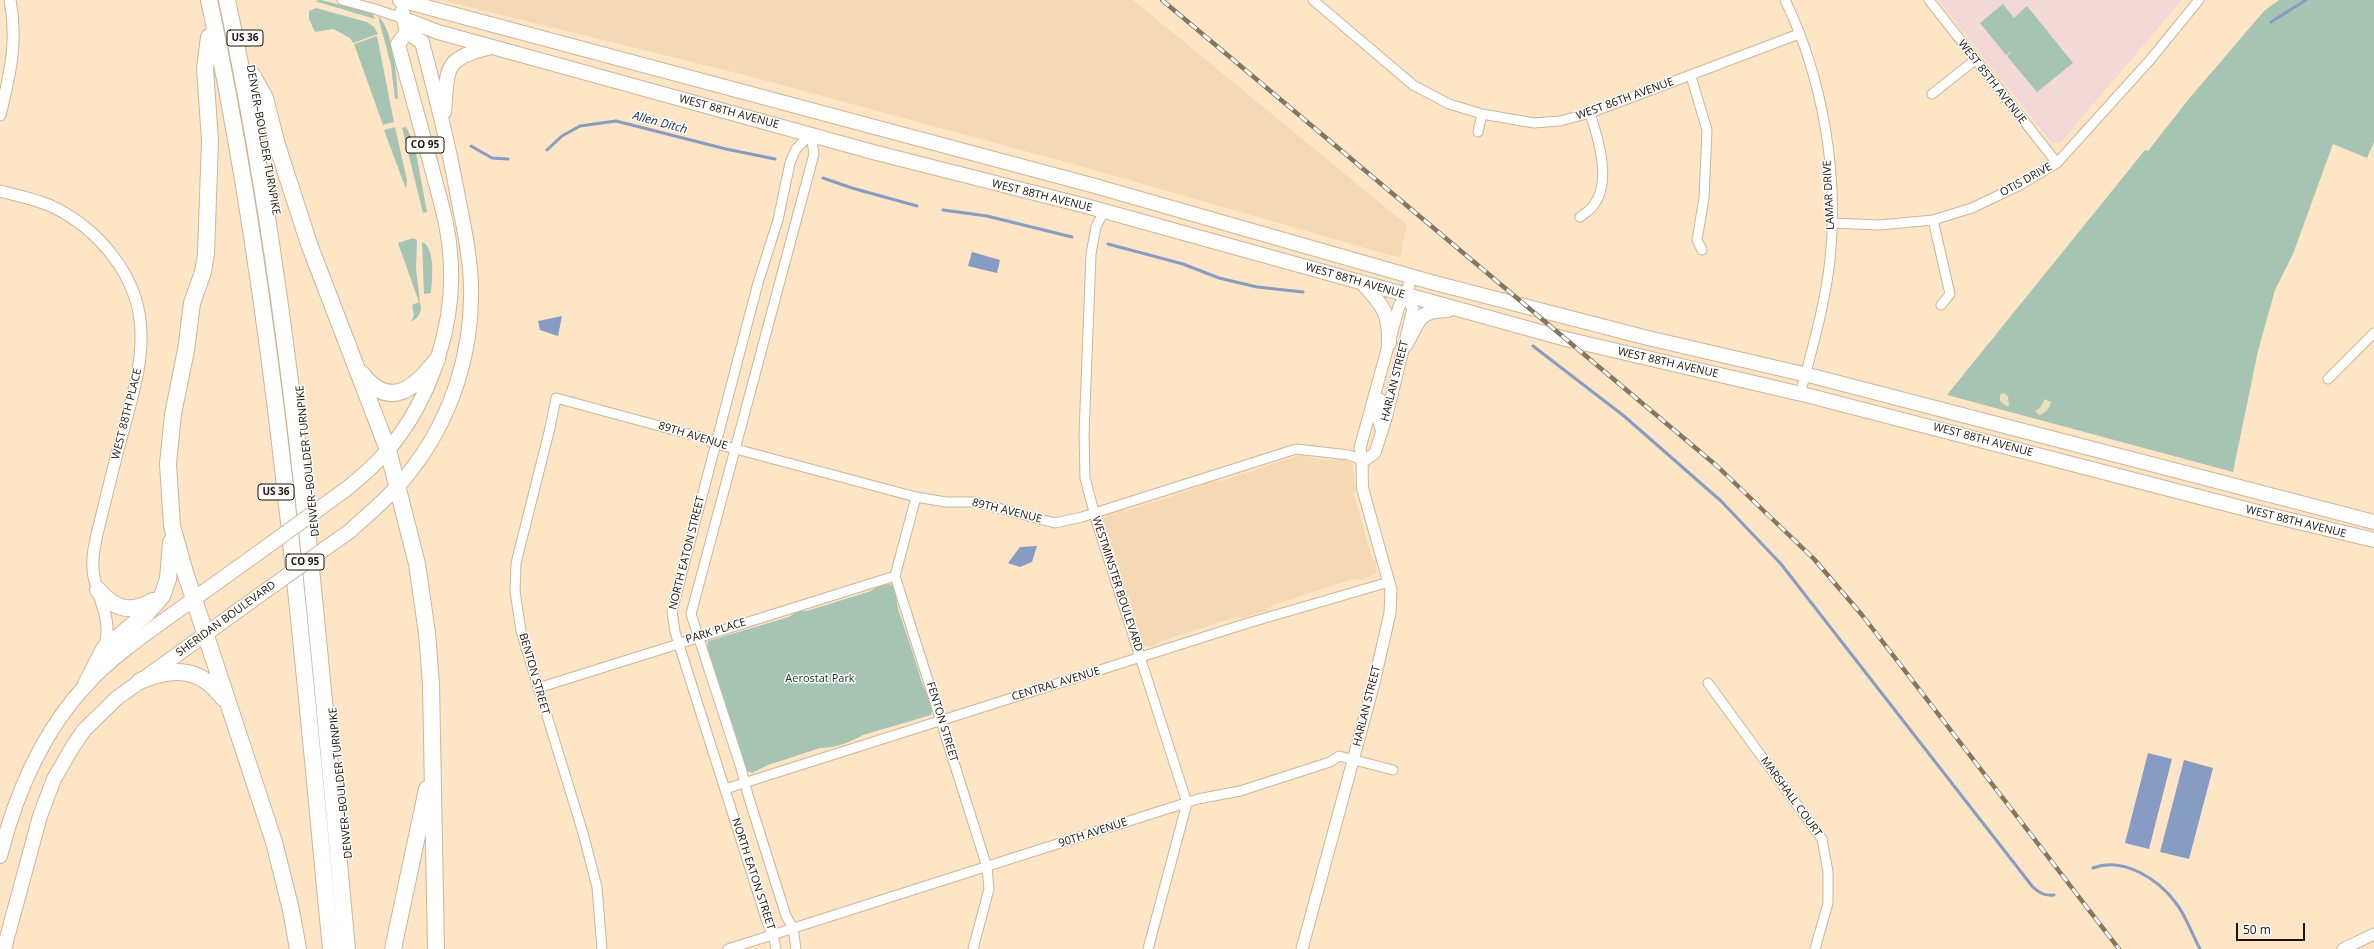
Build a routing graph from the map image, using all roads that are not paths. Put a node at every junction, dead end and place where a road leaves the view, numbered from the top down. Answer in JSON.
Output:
{"nodes":[{"id":1,"x":10,"y":0,"type":"edge"},
{"id":2,"x":202,"y":0,"type":"edge"},
{"id":3,"x":209,"y":0,"type":"edge"},
{"id":4,"x":227,"y":0,"type":"edge"},
{"id":5,"x":238,"y":0,"type":"edge"},
{"id":6,"x":342,"y":0,"type":"edge"},
{"id":7,"x":400,"y":0,"type":"edge"},
{"id":8,"x":1313,"y":0,"type":"edge"},
{"id":9,"x":1785,"y":0,"type":"edge"},
{"id":10,"x":1929,"y":0,"type":"edge"},
{"id":11,"x":2199,"y":0,"type":"edge"},
{"id":12,"x":405,"y":26,"type":"junction"},
{"id":13,"x":1799,"y":34,"type":"junction"},
{"id":14,"x":209,"y":37,"type":"junction"},
{"id":15,"x":494,"y":46,"type":"junction"},
{"id":16,"x":1975,"y":60,"type":"junction"},
{"id":17,"x":252,"y":75,"type":"junction"},
{"id":18,"x":1691,"y":76,"type":"junction"},
{"id":19,"x":1932,"y":94,"type":"dead end"},
{"id":20,"x":1590,"y":113,"type":"junction"},
{"id":21,"x":1482,"y":114,"type":"junction"},
{"id":22,"x":0,"y":115,"type":"edge"},
{"id":23,"x":444,"y":124,"type":"junction"},
{"id":24,"x":1478,"y":132,"type":"dead end"},
{"id":25,"x":811,"y":134,"type":"junction"},
{"id":26,"x":2057,"y":163,"type":"junction"},
{"id":27,"x":0,"y":191,"type":"edge"},
{"id":28,"x":1104,"y":211,"type":"junction"},
{"id":29,"x":1580,"y":217,"type":"dead end"},
{"id":30,"x":1932,"y":220,"type":"junction"},
{"id":31,"x":1832,"y":223,"type":"junction"},
{"id":32,"x":1702,"y":250,"type":"dead end"},
{"id":33,"x":1412,"y":277,"type":"junction"},
{"id":34,"x":1362,"y":282,"type":"junction"},
{"id":35,"x":1406,"y":296,"type":"junction"},
{"id":36,"x":1941,"y":306,"type":"dead end"},
{"id":37,"x":1455,"y":309,"type":"junction"},
{"id":38,"x":2374,"y":333,"type":"edge"},
{"id":39,"x":1389,"y":343,"type":"junction"},
{"id":40,"x":1404,"y":344,"type":"junction"},
{"id":41,"x":437,"y":360,"type":"junction"},
{"id":42,"x":1384,"y":360,"type":"junction"},
{"id":43,"x":356,"y":364,"type":"junction"},
{"id":44,"x":1806,"y":374,"type":"junction"},
{"id":45,"x":2328,"y":379,"type":"dead end"},
{"id":46,"x":1800,"y":394,"type":"junction"},
{"id":47,"x":556,"y":398,"type":"joint"},
{"id":48,"x":1382,"y":432,"type":"junction"},
{"id":49,"x":717,"y":444,"type":"junction"},
{"id":50,"x":736,"y":449,"type":"junction"},
{"id":51,"x":388,"y":450,"type":"junction"},
{"id":52,"x":1364,"y":461,"type":"junction"},
{"id":53,"x":398,"y":487,"type":"junction"},
{"id":54,"x":916,"y":497,"type":"junction"},
{"id":55,"x":1094,"y":513,"type":"junction"},
{"id":56,"x":2374,"y":522,"type":"edge"},
{"id":57,"x":172,"y":526,"type":"junction"},
{"id":58,"x":2374,"y":540,"type":"edge"},
{"id":59,"x":895,"y":576,"type":"junction"},
{"id":60,"x":1389,"y":582,"type":"junction"},
{"id":61,"x":98,"y":590,"type":"junction"},
{"id":62,"x":162,"y":596,"type":"junction"},
{"id":63,"x":195,"y":598,"type":"junction"},
{"id":64,"x":205,"y":634,"type":"junction"},
{"id":65,"x":699,"y":637,"type":"junction"},
{"id":66,"x":679,"y":642,"type":"junction"},
{"id":67,"x":104,"y":649,"type":"junction"},
{"id":68,"x":1141,"y":657,"type":"junction"},
{"id":69,"x":140,"y":681,"type":"junction"},
{"id":70,"x":1708,"y":683,"type":"dead end"},
{"id":71,"x":86,"y":684,"type":"junction"},
{"id":72,"x":538,"y":688,"type":"junction"},
{"id":73,"x":229,"y":706,"type":"junction"},
{"id":74,"x":432,"y":708,"type":"junction"},
{"id":75,"x":942,"y":720,"type":"junction"},
{"id":76,"x":1354,"y":759,"type":"junction"},
{"id":77,"x":1393,"y":770,"type":"dead end"},
{"id":78,"x":745,"y":783,"type":"junction"},
{"id":79,"x":725,"y":789,"type":"junction"},
{"id":80,"x":1186,"y":804,"type":"junction"},
{"id":81,"x":0,"y":856,"type":"edge"},
{"id":82,"x":987,"y":867,"type":"junction"},
{"id":83,"x":793,"y":928,"type":"junction"},
{"id":84,"x":2374,"y":934,"type":"edge"},
{"id":85,"x":774,"y":935,"type":"junction"},
{"id":86,"x":4,"y":949,"type":"edge"},
{"id":87,"x":298,"y":949,"type":"edge"},
{"id":88,"x":321,"y":949,"type":"edge"},
{"id":89,"x":331,"y":949,"type":"edge"},
{"id":90,"x":347,"y":949,"type":"edge"},
{"id":91,"x":357,"y":949,"type":"edge"},
{"id":92,"x":393,"y":949,"type":"edge"},
{"id":93,"x":436,"y":949,"type":"edge"},
{"id":94,"x":602,"y":949,"type":"edge"},
{"id":95,"x":728,"y":949,"type":"edge"},
{"id":96,"x":776,"y":949,"type":"edge"},
{"id":97,"x":796,"y":949,"type":"edge"},
{"id":98,"x":973,"y":949,"type":"edge"},
{"id":99,"x":1148,"y":949,"type":"edge"},
{"id":100,"x":1302,"y":949,"type":"edge"},
{"id":101,"x":1815,"y":949,"type":"edge"},
{"id":102,"x":2343,"y":949,"type":"edge"}],
"edges":[{"from":1,"to":22,"type":"street"},
{"from":2,"to":14,"type":"highway","number":"US 36"},
{"from":3,"to":89,"type":"highway"},
{"from":4,"to":90,"type":"highway"},
{"from":5,"to":17,"type":"highway","name":"DENVER–BOULDER TURNPIKE","number":"US 36"},
{"from":6,"to":12,"type":"street","name":"WEST 88TH AVENUE"},
{"from":7,"to":12,"type":"main road"},
{"from":7,"to":33,"type":"main road","name":"WEST 88TH AVENUE"},
{"from":8,"to":21,"type":"street","name":"WEST 86TH AVENUE"},
{"from":9,"to":13,"type":"street","name":"LAMAR DRIVE"},
{"from":10,"to":16,"type":"street","name":"WEST 85TH AVENUE"},
{"from":11,"to":26,"type":"street","name":"OTIS DRIVE"},
{"from":12,"to":15,"type":"main road","name":"WEST 88TH AVENUE"},
{"from":12,"to":23,"type":"main road","name":"SHERIDAN BOULEVARD","number":"CO 95"},
{"from":12,"to":41,"type":"main road","number":"CO 95"},
{"from":13,"to":18,"type":"street","name":"WEST 86TH AVENUE"},
{"from":13,"to":31,"type":"street","name":"LAMAR DRIVE"},
{"from":14,"to":57,"type":"highway"},
{"from":14,"to":88,"type":"highway","number":"US 36"},
{"from":15,"to":23,"type":"main road"},
{"from":15,"to":25,"type":"main road","name":"WEST 88TH AVENUE"},
{"from":16,"to":19,"type":"street"},
{"from":16,"to":26,"type":"street","name":"WEST 85TH AVENUE"},
{"from":17,"to":43,"type":"highway"},
{"from":17,"to":91,"type":"highway","name":"DENVER–BOULDER TURNPIKE","number":"US 36"},
{"from":18,"to":20,"type":"street","name":"WEST 86TH AVENUE"},
{"from":18,"to":32,"type":"street"},
{"from":20,"to":21,"type":"street","name":"WEST 86TH AVENUE"},
{"from":20,"to":29,"type":"street"},
{"from":21,"to":24,"type":"street"},
{"from":23,"to":53,"type":"main road","name":"SHERIDAN BOULEVARD","number":"CO 95"},
{"from":25,"to":28,"type":"main road","name":"WEST 88TH AVENUE"},
{"from":25,"to":49,"type":"street","name":"NORTH EATON STREET"},
{"from":25,"to":50,"type":"street","name":"NORTH EATON STREET"},
{"from":26,"to":30,"type":"street","name":"OTIS DRIVE"},
{"from":27,"to":61,"type":"street","name":"WEST 88TH PLACE"},
{"from":28,"to":34,"type":"main road","name":"WEST 88TH AVENUE"},
{"from":28,"to":55,"type":"street","name":"WESTMINSTER BOULEVARD"},
{"from":30,"to":31,"type":"street","name":"OTIS DRIVE"},
{"from":30,"to":36,"type":"street"},
{"from":31,"to":44,"type":"street","name":"LAMAR DRIVE"},
{"from":33,"to":35,"type":"street","name":"HARLAN STREET"},
{"from":33,"to":44,"type":"main road","name":"WEST 88TH AVENUE"},
{"from":34,"to":35,"type":"main road","name":"WEST 88TH AVENUE"},
{"from":34,"to":39,"type":"main road"},
{"from":35,"to":37,"type":"main road","name":"WEST 88TH AVENUE"},
{"from":35,"to":39,"type":"street","name":"HARLAN STREET"},
{"from":35,"to":40,"type":"street","name":"HARLAN STREET"},
{"from":37,"to":40,"type":"main road"},
{"from":37,"to":46,"type":"main road","name":"WEST 88TH AVENUE"},
{"from":38,"to":45,"type":"street"},
{"from":39,"to":42,"type":"street","name":"HARLAN STREET"},
{"from":40,"to":48,"type":"street","name":"HARLAN STREET"},
{"from":41,"to":43,"type":"highway"},
{"from":41,"to":51,"type":"main road","number":"CO 95"},
{"from":42,"to":48,"type":"street"},
{"from":42,"to":52,"type":"street","name":"HARLAN STREET"},
{"from":43,"to":51,"type":"highway"},
{"from":44,"to":46,"type":"street","name":"LAMAR DRIVE"},
{"from":44,"to":56,"type":"main road","name":"WEST 88TH AVENUE"},
{"from":46,"to":58,"type":"main road","name":"WEST 88TH AVENUE"},
{"from":47,"to":49,"type":"street","name":"89TH AVENUE"},
{"from":47,"to":72,"type":"street","name":"BENTON STREET"},
{"from":48,"to":52,"type":"street","name":"HARLAN STREET"},
{"from":49,"to":50,"type":"street","name":"89TH AVENUE"},
{"from":49,"to":66,"type":"street","name":"NORTH EATON STREET"},
{"from":50,"to":54,"type":"street","name":"89TH AVENUE"},
{"from":50,"to":65,"type":"street","name":"NORTH EATON STREET"},
{"from":51,"to":53,"type":"highway"},
{"from":51,"to":63,"type":"main road","number":"CO 95","bridge":true},
{"from":52,"to":55,"type":"street","name":"89TH AVENUE"},
{"from":52,"to":60,"type":"street","name":"HARLAN STREET"},
{"from":53,"to":64,"type":"main road","name":"SHERIDAN BOULEVARD","number":"CO 95","bridge":true},
{"from":53,"to":74,"type":"highway"},
{"from":54,"to":55,"type":"street","name":"89TH AVENUE"},
{"from":54,"to":59,"type":"street"},
{"from":55,"to":68,"type":"street","name":"WESTMINSTER BOULEVARD"},
{"from":57,"to":62,"type":"highway"},
{"from":57,"to":63,"type":"highway"},
{"from":59,"to":65,"type":"street","name":"PARK PLACE"},
{"from":59,"to":75,"type":"street","name":"FENTON STREET"},
{"from":60,"to":68,"type":"street","name":"CENTRAL AVENUE"},
{"from":60,"to":76,"type":"street","name":"HARLAN STREET"},
{"from":61,"to":62,"type":"highway"},
{"from":61,"to":67,"type":"street","name":"WEST 88TH PLACE"},
{"from":62,"to":67,"type":"highway"},
{"from":63,"to":64,"type":"highway"},
{"from":63,"to":71,"type":"main road"},
{"from":64,"to":69,"type":"main road","name":"SHERIDAN BOULEVARD"},
{"from":64,"to":73,"type":"highway"},
{"from":65,"to":66,"type":"street","name":"PARK PLACE"},
{"from":65,"to":78,"type":"street","name":"NORTH EATON STREET"},
{"from":66,"to":72,"type":"street","name":"PARK PLACE"},
{"from":66,"to":79,"type":"street","name":"NORTH EATON STREET"},
{"from":67,"to":71,"type":"highway"},
{"from":68,"to":75,"type":"street","name":"CENTRAL AVENUE"},
{"from":68,"to":80,"type":"street","name":"WESTMINSTER BOULEVARD"},
{"from":69,"to":73,"type":"highway"},
{"from":69,"to":86,"type":"main road","name":"SHERIDAN BOULEVARD"},
{"from":70,"to":101,"type":"street","name":"MARSHALL COURT"},
{"from":71,"to":81,"type":"main road"},
{"from":72,"to":94,"type":"street","name":"BENTON STREET"},
{"from":73,"to":87,"type":"highway"},
{"from":74,"to":92,"type":"highway"},
{"from":74,"to":93,"type":"highway"},
{"from":75,"to":78,"type":"street","name":"CENTRAL AVENUE"},
{"from":75,"to":82,"type":"street","name":"FENTON STREET"},
{"from":76,"to":77,"type":"street","name":"90TH AVENUE"},
{"from":76,"to":80,"type":"street","name":"90TH AVENUE"},
{"from":76,"to":100,"type":"street","name":"HARLAN STREET"},
{"from":78,"to":79,"type":"street","name":"CENTRAL AVENUE"},
{"from":78,"to":83,"type":"street","name":"NORTH EATON STREET"},
{"from":79,"to":85,"type":"street","name":"NORTH EATON STREET"},
{"from":80,"to":82,"type":"street","name":"90TH AVENUE"},
{"from":80,"to":99,"type":"street"},
{"from":82,"to":83,"type":"street","name":"90TH AVENUE"},
{"from":82,"to":98,"type":"street","name":"FENTON STREET"},
{"from":83,"to":85,"type":"street","name":"90TH AVENUE"},
{"from":83,"to":97,"type":"street","name":"NORTH EATON STREET"},
{"from":84,"to":102,"type":"street"},
{"from":85,"to":95,"type":"street"},
{"from":85,"to":96,"type":"street","name":"NORTH EATON STREET"}]}
